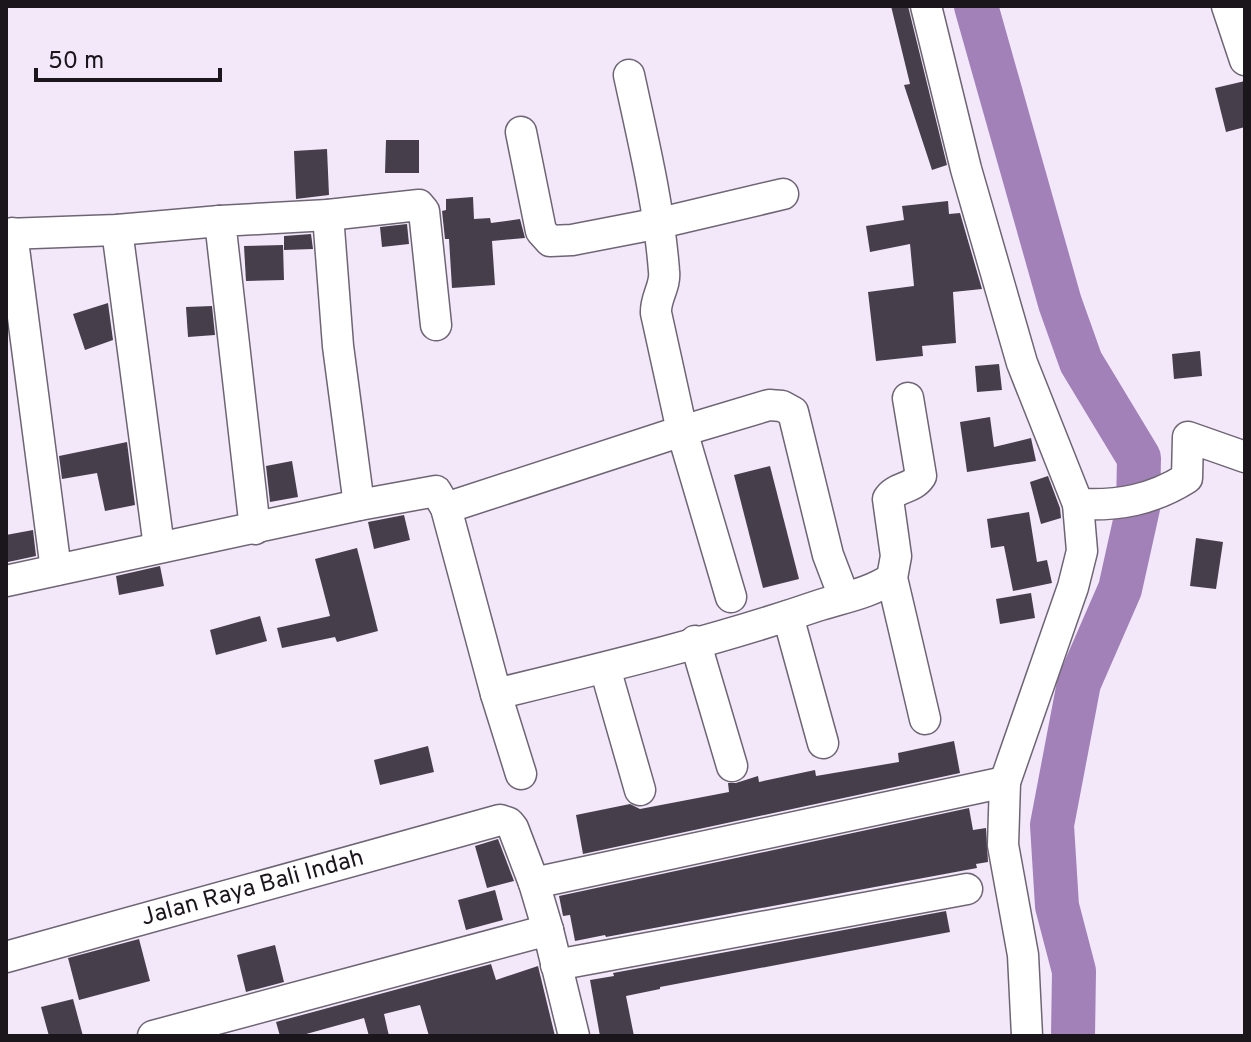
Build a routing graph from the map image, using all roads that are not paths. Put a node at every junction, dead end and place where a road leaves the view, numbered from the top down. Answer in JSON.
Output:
{"nodes":[{"id":1,"x":926,"y":6,"type":"edge"},
{"id":2,"x":1227,"y":6,"type":"edge"},
{"id":3,"x":1245,"y":60,"type":"edge"},
{"id":4,"x":629,"y":75,"type":"dead end"},
{"id":5,"x":521,"y":132,"type":"dead end"},
{"id":6,"x":783,"y":194,"type":"dead end"},
{"id":7,"x":328,"y":215,"type":"junction"},
{"id":8,"x":220,"y":221,"type":"junction"},
{"id":9,"x":660,"y":223,"type":"junction"},
{"id":10,"x":117,"y":230,"type":"junction"},
{"id":11,"x":9,"y":234,"type":"edge"},
{"id":12,"x":436,"y":325,"type":"dead end"},
{"id":13,"x":908,"y":398,"type":"dead end"},
{"id":14,"x":682,"y":431,"type":"junction"},
{"id":15,"x":1245,"y":457,"type":"edge"},
{"id":16,"x":1078,"y":504,"type":"junction"},
{"id":17,"x":359,"y":505,"type":"junction"},
{"id":18,"x":446,"y":508,"type":"junction"},
{"id":19,"x":255,"y":529,"type":"junction"},
{"id":20,"x":159,"y":547,"type":"junction"},
{"id":21,"x":56,"y":570,"type":"junction"},
{"id":22,"x":892,"y":578,"type":"junction"},
{"id":23,"x":6,"y":581,"type":"edge"},
{"id":24,"x":731,"y":597,"type":"dead end"},
{"id":25,"x":844,"y":597,"type":"junction"},
{"id":26,"x":788,"y":616,"type":"junction"},
{"id":27,"x":695,"y":641,"type":"junction"},
{"id":28,"x":605,"y":668,"type":"junction"},
{"id":29,"x":496,"y":694,"type":"junction"},
{"id":30,"x":925,"y":719,"type":"dead end"},
{"id":31,"x":823,"y":743,"type":"dead end"},
{"id":32,"x":732,"y":766,"type":"dead end"},
{"id":33,"x":521,"y":774,"type":"dead end"},
{"id":34,"x":1005,"y":782,"type":"junction"},
{"id":35,"x":640,"y":790,"type":"dead end"},
{"id":36,"x":534,"y":883,"type":"junction"},
{"id":37,"x":967,"y":889,"type":"dead end"},
{"id":38,"x":548,"y":930,"type":"junction"},
{"id":39,"x":6,"y":957,"type":"edge"},
{"id":40,"x":556,"y":965,"type":"junction"},
{"id":41,"x":153,"y":1036,"type":"edge"},
{"id":42,"x":574,"y":1036,"type":"edge"},
{"id":43,"x":1027,"y":1036,"type":"edge"}],
"edges":[{"from":1,"to":16,"type":"street"},
{"from":2,"to":3,"type":"street"},
{"from":4,"to":9,"type":"street"},
{"from":5,"to":9,"type":"street"},
{"from":6,"to":9,"type":"street"},
{"from":7,"to":8,"type":"street"},
{"from":7,"to":12,"type":"street"},
{"from":7,"to":17,"type":"street"},
{"from":8,"to":10,"type":"street"},
{"from":8,"to":19,"type":"street"},
{"from":9,"to":14,"type":"street"},
{"from":10,"to":11,"type":"street"},
{"from":10,"to":20,"type":"street"},
{"from":11,"to":21,"type":"street"},
{"from":13,"to":22,"type":"street"},
{"from":14,"to":18,"type":"street"},
{"from":14,"to":24,"type":"street"},
{"from":14,"to":25,"type":"street"},
{"from":15,"to":16,"type":"street"},
{"from":16,"to":34,"type":"street"},
{"from":17,"to":18,"type":"street"},
{"from":17,"to":19,"type":"street"},
{"from":18,"to":29,"type":"street"},
{"from":19,"to":20,"type":"street"},
{"from":20,"to":21,"type":"street"},
{"from":21,"to":23,"type":"street"},
{"from":22,"to":25,"type":"street"},
{"from":22,"to":30,"type":"street"},
{"from":25,"to":26,"type":"street"},
{"from":26,"to":27,"type":"street"},
{"from":26,"to":31,"type":"street"},
{"from":27,"to":28,"type":"street"},
{"from":27,"to":32,"type":"street"},
{"from":28,"to":29,"type":"street"},
{"from":28,"to":35,"type":"street"},
{"from":29,"to":33,"type":"street"},
{"from":34,"to":36,"type":"street"},
{"from":34,"to":43,"type":"street"},
{"from":36,"to":38,"type":"street"},
{"from":36,"to":39,"type":"street","name":"Jalan Raya Bali Indah"},
{"from":37,"to":40,"type":"street"},
{"from":38,"to":40,"type":"street"},
{"from":38,"to":41,"type":"street"},
{"from":40,"to":42,"type":"street"}]}
